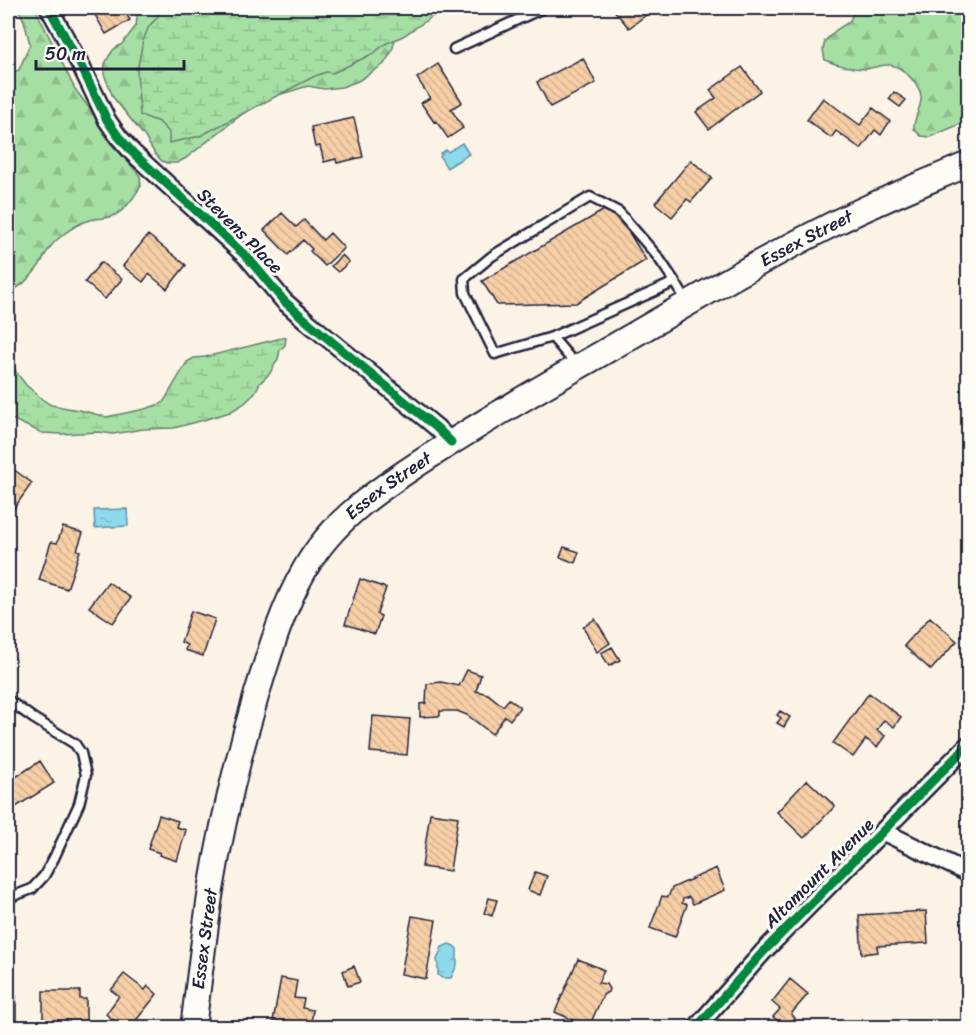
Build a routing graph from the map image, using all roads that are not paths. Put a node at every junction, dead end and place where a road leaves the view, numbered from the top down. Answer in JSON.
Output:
{"nodes":[{"id":1,"x":49,"y":8,"type":"edge"},
{"id":2,"x":543,"y":8,"type":"edge"},
{"id":3,"x":454,"y":49,"type":"dead end"},
{"id":4,"x":969,"y":164,"type":"edge"},
{"id":5,"x":675,"y":282,"type":"junction"},
{"id":6,"x":688,"y":303,"type":"junction"},
{"id":7,"x":552,"y":337,"type":"junction"},
{"id":8,"x":578,"y":367,"type":"junction"},
{"id":9,"x":451,"y":442,"type":"junction"},
{"id":10,"x":8,"y":700,"type":"edge"},
{"id":11,"x":969,"y":745,"type":"edge"},
{"id":12,"x":884,"y":832,"type":"junction"},
{"id":13,"x":969,"y":873,"type":"edge"},
{"id":14,"x":8,"y":898,"type":"edge"},
{"id":15,"x":193,"y":1028,"type":"edge"},
{"id":16,"x":696,"y":1028,"type":"edge"}],
"edges":[{"from":1,"to":9,"type":"street","name":"Stevens Place"},
{"from":2,"to":3,"type":"lane"},
{"from":4,"to":6,"type":"main road","name":"Essex Street"},
{"from":5,"to":6,"type":"lane"},
{"from":5,"to":7,"type":"lane"},
{"from":5,"to":7,"type":"lane"},
{"from":6,"to":8,"type":"main road","name":"Essex Street"},
{"from":7,"to":8,"type":"lane"},
{"from":8,"to":9,"type":"main road","name":"Essex Street"},
{"from":9,"to":15,"type":"main road","name":"Essex Street"},
{"from":10,"to":14,"type":"lane"},
{"from":11,"to":12,"type":"street","name":"Altamount Avenue"},
{"from":12,"to":13,"type":"street"},
{"from":12,"to":16,"type":"street","name":"Altamount Avenue"}]}
